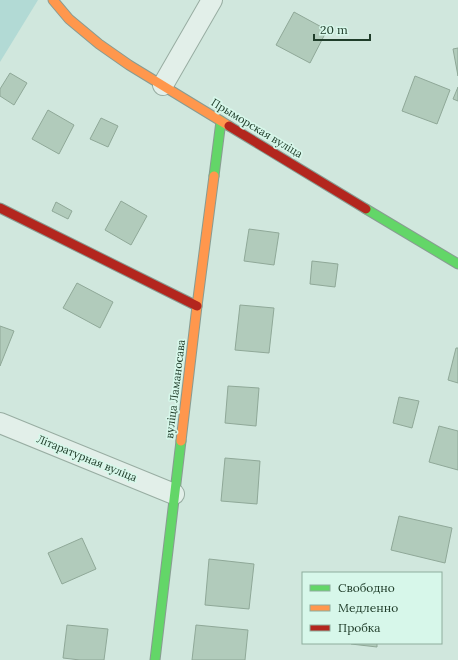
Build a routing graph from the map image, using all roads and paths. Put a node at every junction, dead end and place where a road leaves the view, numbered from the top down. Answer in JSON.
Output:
{"nodes":[{"id":1,"x":53,"y":0,"type":"edge"},
{"id":2,"x":212,"y":0,"type":"edge"},
{"id":3,"x":163,"y":85,"type":"junction"},
{"id":4,"x":221,"y":121,"type":"junction"},
{"id":5,"x":0,"y":208,"type":"edge"},
{"id":6,"x":458,"y":264,"type":"edge"},
{"id":7,"x":197,"y":306,"type":"junction"},
{"id":8,"x":0,"y":423,"type":"edge"},
{"id":9,"x":174,"y":494,"type":"junction"},
{"id":10,"x":155,"y":660,"type":"edge"}],
"edges":[{"from":1,"to":3,"type":"street","name":"Прыморская вуліца"},
{"from":2,"to":3,"type":"street"},
{"from":3,"to":4,"type":"street","name":"Прыморская вуліца"},
{"from":4,"to":6,"type":"street","name":"Прыморская вуліца"},
{"from":4,"to":7,"type":"street","name":"вуліца Ламаносава"},
{"from":5,"to":7,"type":"street"},
{"from":7,"to":9,"type":"street","name":"вуліца Ламаносава"},
{"from":8,"to":9,"type":"street","name":"Літаратурная вуліца"},
{"from":9,"to":10,"type":"street","name":"вуліца Ламаносава"}]}
